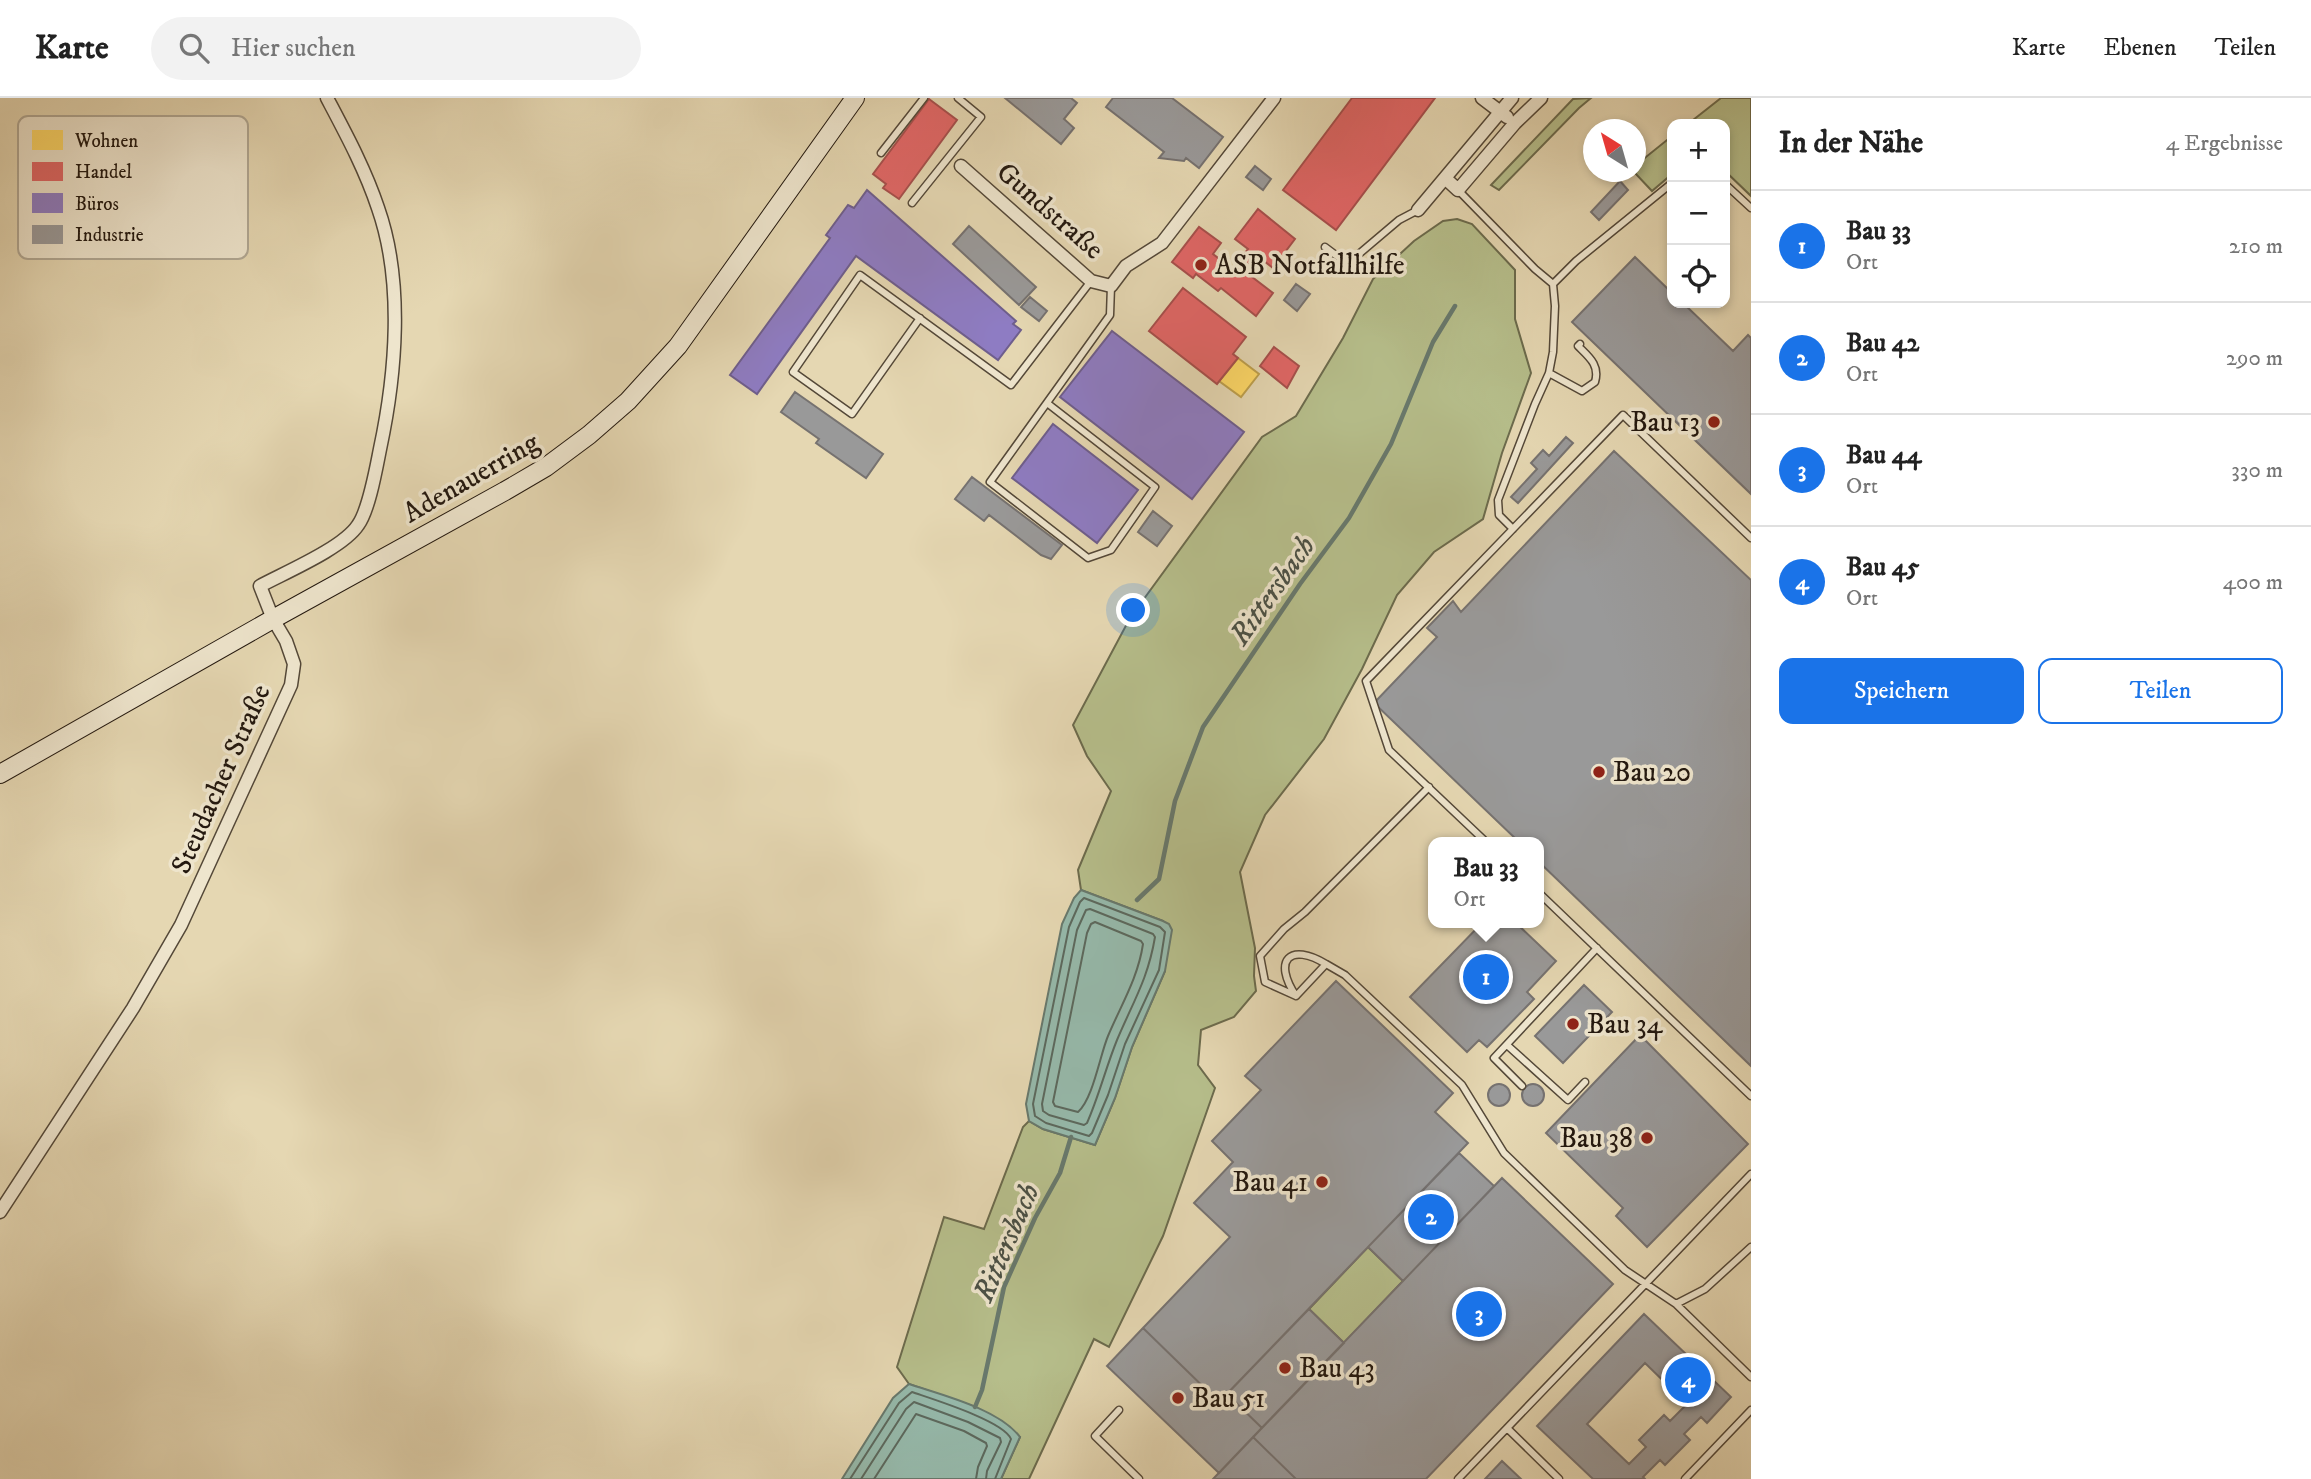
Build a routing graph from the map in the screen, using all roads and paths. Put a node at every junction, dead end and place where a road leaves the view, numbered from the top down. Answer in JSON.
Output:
{"nodes":[{"id":1,"x":327,"y":98,"type":"edge"},
{"id":2,"x":855,"y":98,"type":"edge"},
{"id":3,"x":924,"y":98,"type":"edge"},
{"id":4,"x":958,"y":98,"type":"edge"},
{"id":5,"x":1274,"y":98,"type":"edge"},
{"id":6,"x":1482,"y":98,"type":"edge"},
{"id":7,"x":1512,"y":98,"type":"edge"},
{"id":8,"x":1541,"y":98,"type":"edge"},
{"id":9,"x":1501,"y":112,"type":"junction"},
{"id":10,"x":1515,"y":123,"type":"junction"},
{"id":11,"x":881,"y":153,"type":"dead end"},
{"id":12,"x":950,"y":156,"type":"junction"},
{"id":13,"x":961,"y":166,"type":"joint"},
{"id":14,"x":1445,"y":178,"type":"junction"},
{"id":15,"x":1667,"y":187,"type":"edge"},
{"id":16,"x":1730,"y":189,"type":"edge"},
{"id":17,"x":1458,"y":190,"type":"junction"},
{"id":18,"x":912,"y":203,"type":"dead end"},
{"id":19,"x":1751,"y":208,"type":"edge"},
{"id":20,"x":1418,"y":210,"type":"joint"},
{"id":21,"x":1325,"y":247,"type":"dead end"},
{"id":22,"x":1091,"y":281,"type":"junction"},
{"id":23,"x":1553,"y":284,"type":"junction"},
{"id":24,"x":1111,"y":286,"type":"junction"},
{"id":25,"x":920,"y":318,"type":"junction"},
{"id":26,"x":1580,"y":344,"type":"dead end"},
{"id":27,"x":1549,"y":373,"type":"junction"},
{"id":28,"x":1047,"y":403,"type":"junction"},
{"id":29,"x":1513,"y":529,"type":"junction"},
{"id":30,"x":1751,"y":538,"type":"edge"},
{"id":31,"x":273,"y":619,"type":"junction"},
{"id":32,"x":0,"y":774,"type":"edge"},
{"id":33,"x":1429,"y":787,"type":"junction"},
{"id":34,"x":1481,"y":837,"type":"edge"},
{"id":35,"x":1544,"y":898,"type":"edge"},
{"id":36,"x":1597,"y":948,"type":"junction"},
{"id":37,"x":1326,"y":964,"type":"junction"},
{"id":38,"x":1296,"y":996,"type":"junction"},
{"id":39,"x":1507,"y":1045,"type":"junction"},
{"id":40,"x":1585,"y":1082,"type":"dead end"},
{"id":41,"x":1522,"y":1086,"type":"dead end"},
{"id":42,"x":1751,"y":1096,"type":"edge"},
{"id":43,"x":1751,"y":1174,"type":"edge"},
{"id":44,"x":0,"y":1212,"type":"edge"},
{"id":45,"x":1751,"y":1247,"type":"edge"},
{"id":46,"x":1646,"y":1283,"type":"junction"},
{"id":47,"x":1676,"y":1304,"type":"junction"},
{"id":48,"x":1751,"y":1377,"type":"edge"},
{"id":49,"x":1119,"y":1410,"type":"dead end"},
{"id":50,"x":1751,"y":1410,"type":"edge"},
{"id":51,"x":1507,"y":1428,"type":"junction"},
{"id":52,"x":1139,"y":1479,"type":"edge"},
{"id":53,"x":1458,"y":1479,"type":"edge"},
{"id":54,"x":1559,"y":1479,"type":"edge"},
{"id":55,"x":1685,"y":1479,"type":"edge"}],
"edges":[{"from":1,"to":31,"type":"street","name":"Steudacher Straße"},
{"from":2,"to":31,"type":"main road","name":"Adenauerring"},
{"from":3,"to":11,"type":"lane"},
{"from":4,"to":12,"type":"lane"},
{"from":5,"to":24,"type":"street","name":"Gundstraße"},
{"from":6,"to":9,"type":"street"},
{"from":7,"to":9,"type":"street"},
{"from":8,"to":10,"type":"street"},
{"from":9,"to":10,"type":"street"},
{"from":9,"to":14,"type":"street"},
{"from":10,"to":17,"type":"street"},
{"from":12,"to":13,"type":"lane"},
{"from":12,"to":18,"type":"lane"},
{"from":13,"to":22,"type":"street","name":"Gundstraße"},
{"from":14,"to":17,"type":"street"},
{"from":14,"to":20,"type":"street"},
{"from":15,"to":23,"type":"lane"},
{"from":16,"to":19,"type":"lane"},
{"from":17,"to":23,"type":"lane"},
{"from":20,"to":21,"type":"lane"},
{"from":22,"to":24,"type":"street","name":"Gundstraße"},
{"from":22,"to":25,"type":"lane"},
{"from":23,"to":27,"type":"lane"},
{"from":24,"to":28,"type":"lane"},
{"from":25,"to":25,"type":"lane"},
{"from":26,"to":27,"type":"lane"},
{"from":27,"to":29,"type":"lane"},
{"from":28,"to":28,"type":"lane"},
{"from":29,"to":30,"type":"lane"},
{"from":29,"to":33,"type":"lane"},
{"from":31,"to":32,"type":"main road","name":"Adenauerring"},
{"from":31,"to":44,"type":"street","name":"Steudacher Straße"},
{"from":33,"to":34,"type":"lane"},
{"from":33,"to":38,"type":"lane"},
{"from":35,"to":36,"type":"lane"},
{"from":36,"to":39,"type":"lane"},
{"from":36,"to":42,"type":"lane"},
{"from":37,"to":38,"type":"lane"},
{"from":37,"to":38,"type":"lane"},
{"from":37,"to":46,"type":"lane"},
{"from":39,"to":40,"type":"lane"},
{"from":39,"to":41,"type":"lane"},
{"from":43,"to":46,"type":"lane"},
{"from":45,"to":47,"type":"lane"},
{"from":46,"to":47,"type":"lane"},
{"from":46,"to":51,"type":"lane"},
{"from":47,"to":48,"type":"lane"},
{"from":49,"to":52,"type":"lane"},
{"from":50,"to":55,"type":"lane"},
{"from":51,"to":53,"type":"lane"},
{"from":51,"to":54,"type":"lane"}]}
